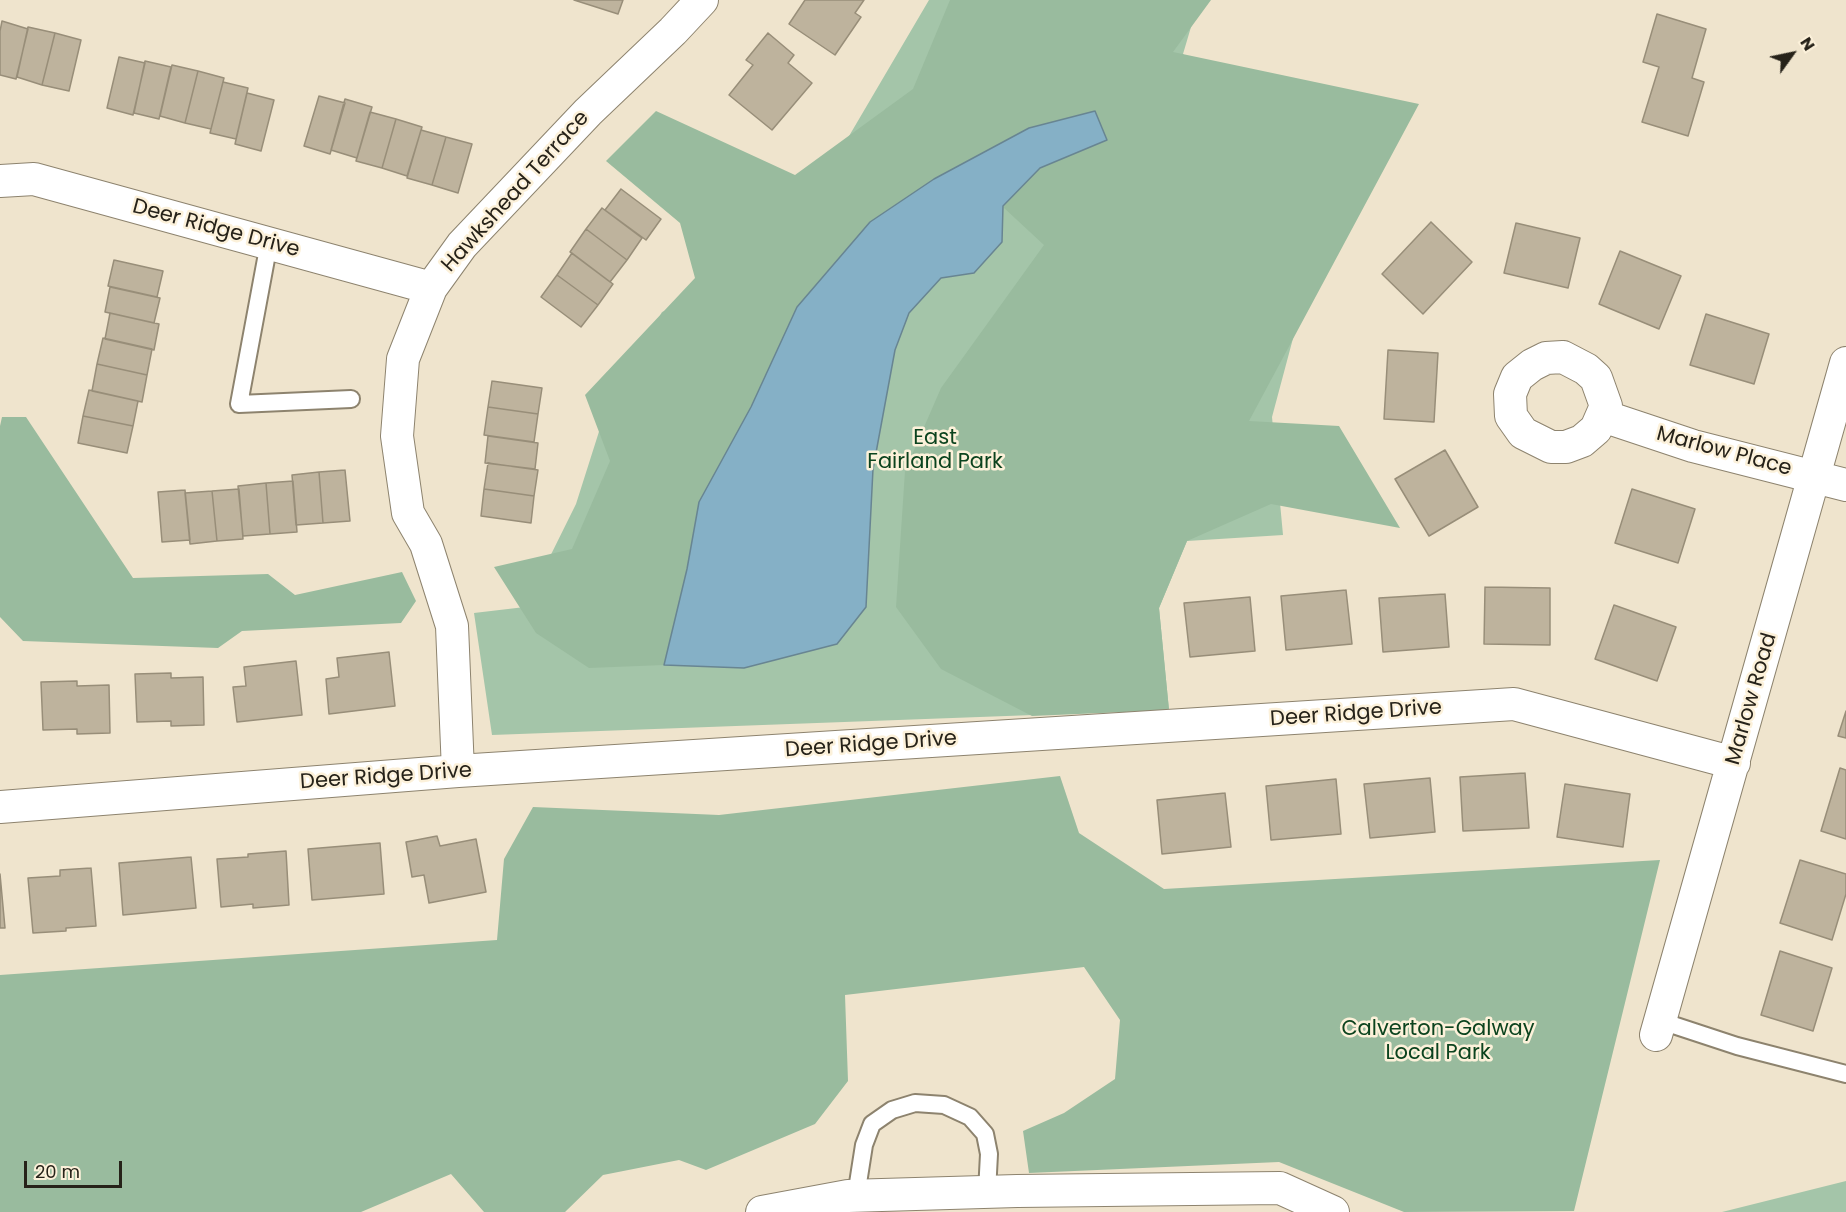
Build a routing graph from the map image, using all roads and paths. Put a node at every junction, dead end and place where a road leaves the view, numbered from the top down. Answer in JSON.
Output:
{"nodes":[{"id":1,"x":702,"y":0,"type":"edge"},
{"id":2,"x":0,"y":181,"type":"edge"},
{"id":3,"x":269,"y":243,"type":"junction"},
{"id":4,"x":431,"y":288,"type":"junction"},
{"id":5,"x":1846,"y":363,"type":"edge"},
{"id":6,"x":351,"y":399,"type":"dead end"},
{"id":7,"x":1603,"y":416,"type":"dead end"},
{"id":8,"x":1815,"y":476,"type":"junction"},
{"id":9,"x":1846,"y":485,"type":"edge"},
{"id":10,"x":1734,"y":763,"type":"junction"},
{"id":11,"x":458,"y":771,"type":"junction"},
{"id":12,"x":0,"y":807,"type":"edge"},
{"id":13,"x":1659,"y":1028,"type":"joint"},
{"id":14,"x":1846,"y":1074,"type":"edge"},
{"id":15,"x":987,"y":1192,"type":"junction"},
{"id":16,"x":856,"y":1196,"type":"junction"},
{"id":17,"x":762,"y":1212,"type":"edge"},
{"id":18,"x":1333,"y":1212,"type":"edge"}],
"edges":[{"from":1,"to":4,"type":"street","name":"Hawkshead Terrace"},
{"from":2,"to":3,"type":"street","name":"Deer Ridge Drive"},
{"from":3,"to":4,"type":"street","name":"Deer Ridge Drive"},
{"from":3,"to":6,"type":"lane"},
{"from":4,"to":11,"type":"street","name":"Hawkshead Terrace"},
{"from":5,"to":8,"type":"street","name":"Marlow Road"},
{"from":7,"to":8,"type":"street","name":"Marlow Place"},
{"from":8,"to":9,"type":"street","name":"Marlow Place"},
{"from":8,"to":10,"type":"street","name":"Marlow Road"},
{"from":10,"to":11,"type":"street","name":"Deer Ridge Drive"},
{"from":10,"to":13,"type":"street","name":"Marlow Road"},
{"from":11,"to":12,"type":"street","name":"Deer Ridge Drive"},
{"from":13,"to":14,"type":"lane"},
{"from":15,"to":16,"type":"street"},
{"from":15,"to":16,"type":"lane"},
{"from":15,"to":18,"type":"street"},
{"from":16,"to":17,"type":"street"}]}
